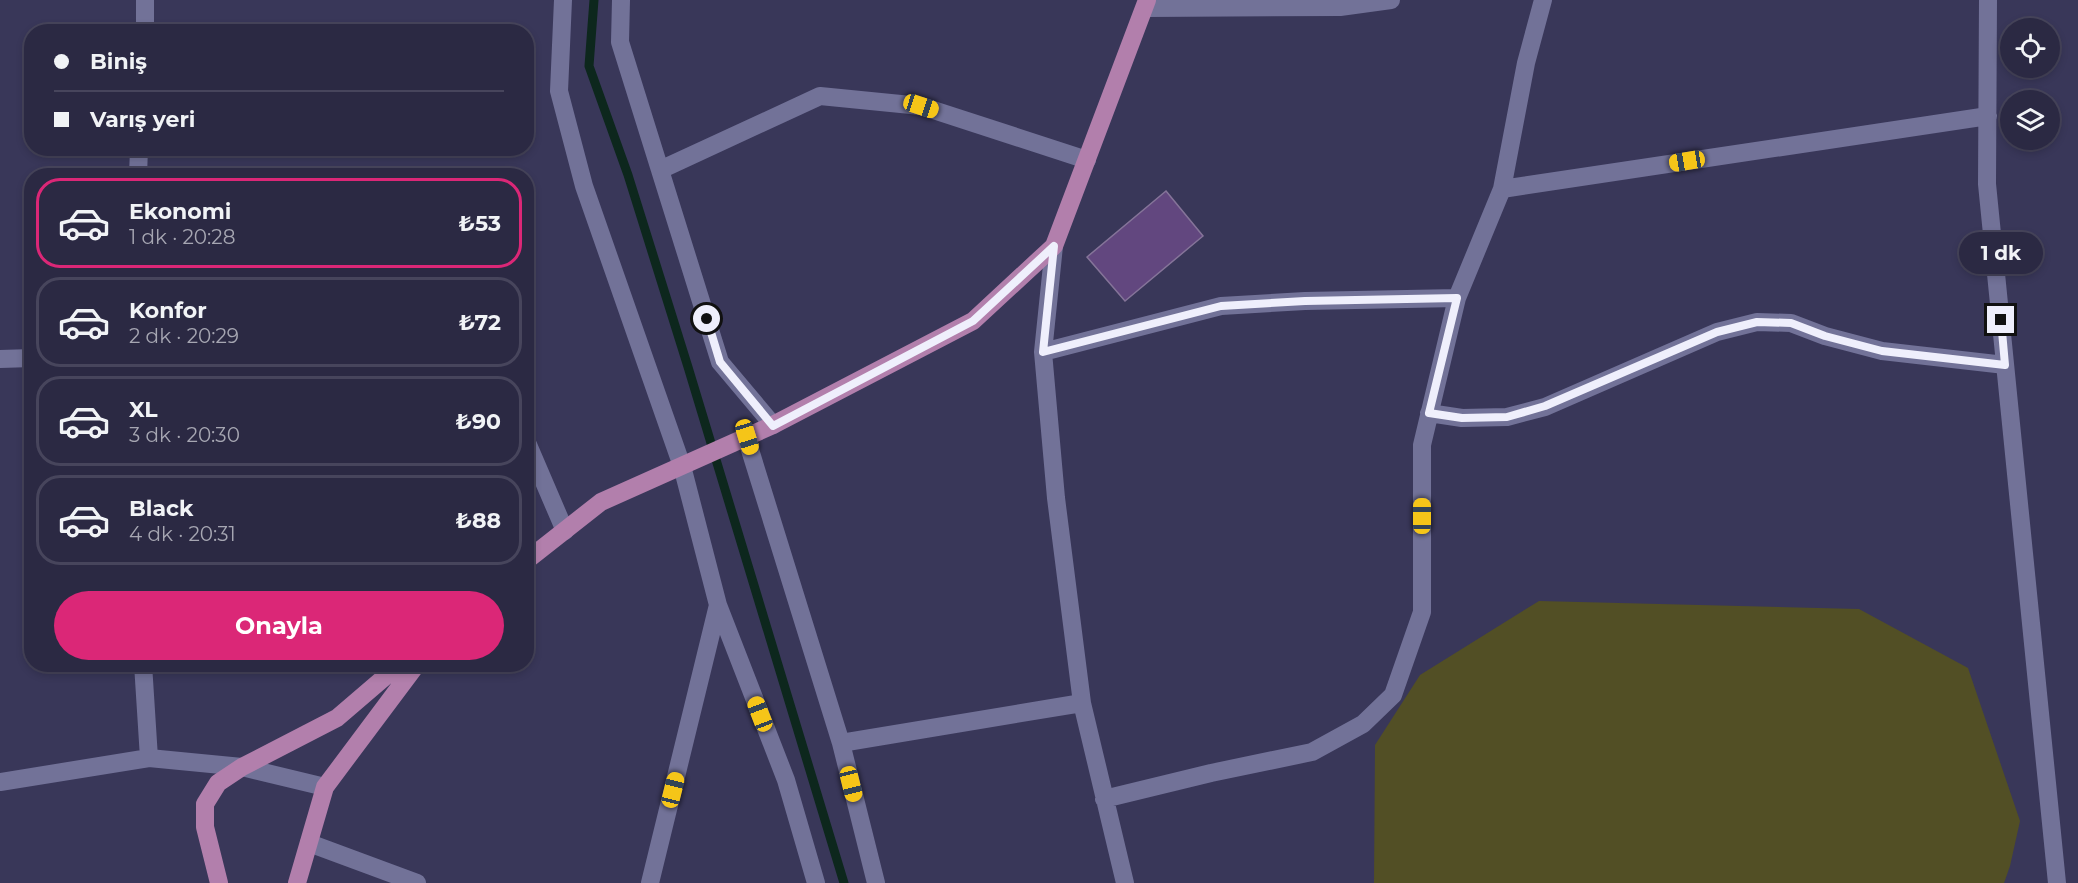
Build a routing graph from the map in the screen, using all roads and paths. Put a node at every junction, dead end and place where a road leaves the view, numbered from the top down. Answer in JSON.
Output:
{"nodes":[{"id":1,"x":145,"y":0,"type":"edge"},
{"id":2,"x":563,"y":0,"type":"edge"},
{"id":3,"x":621,"y":0,"type":"edge"},
{"id":4,"x":1391,"y":0,"type":"edge"},
{"id":5,"x":1541,"y":0,"type":"edge"},
{"id":6,"x":1988,"y":0,"type":"edge"},
{"id":7,"x":1147,"y":4,"type":"edge"},
{"id":8,"x":145,"y":24,"type":"edge"},
{"id":9,"x":1988,"y":116,"type":"junction"},
{"id":10,"x":1087,"y":160,"type":"junction"},
{"id":11,"x":660,"y":170,"type":"junction"},
{"id":12,"x":1502,"y":189,"type":"junction"},
{"id":13,"x":1054,"y":246,"type":"junction"},
{"id":14,"x":1457,"y":298,"type":"junction"},
{"id":15,"x":1043,"y":352,"type":"junction"},
{"id":16,"x":0,"y":358,"type":"edge"},
{"id":17,"x":24,"y":358,"type":"edge"},
{"id":18,"x":2005,"y":365,"type":"junction"},
{"id":19,"x":1429,"y":413,"type":"junction"},
{"id":20,"x":773,"y":426,"type":"junction"},
{"id":21,"x":741,"y":440,"type":"junction"},
{"id":22,"x":534,"y":459,"type":"edge"},
{"id":23,"x":682,"y":466,"type":"junction"},
{"id":24,"x":565,"y":531,"type":"junction"},
{"id":25,"x":534,"y":555,"type":"edge"},
{"id":26,"x":718,"y":605,"type":"junction"},
{"id":27,"x":144,"y":672,"type":"edge"},
{"id":28,"x":390,"y":672,"type":"edge"},
{"id":29,"x":411,"y":672,"type":"edge"},
{"id":30,"x":1082,"y":703,"type":"junction"},
{"id":31,"x":841,"y":743,"type":"junction"},
{"id":32,"x":149,"y":758,"type":"junction"},
{"id":33,"x":242,"y":767,"type":"junction"},
{"id":34,"x":0,"y":782,"type":"edge"},
{"id":35,"x":325,"y":787,"type":"junction"},
{"id":36,"x":1104,"y":799,"type":"junction"},
{"id":37,"x":309,"y":843,"type":"junction"},
{"id":38,"x":219,"y":883,"type":"edge"},
{"id":39,"x":297,"y":883,"type":"edge"},
{"id":40,"x":417,"y":883,"type":"edge"},
{"id":41,"x":650,"y":883,"type":"edge"},
{"id":42,"x":816,"y":883,"type":"edge"},
{"id":43,"x":876,"y":883,"type":"edge"},
{"id":44,"x":1125,"y":883,"type":"edge"},
{"id":45,"x":2057,"y":883,"type":"edge"}],
"edges":[{"from":1,"to":8,"type":"street"},
{"from":2,"to":23,"type":"street"},
{"from":3,"to":11,"type":"street"},
{"from":4,"to":7,"type":"street"},
{"from":5,"to":12,"type":"street"},
{"from":6,"to":9,"type":"street"},
{"from":7,"to":10,"type":"main road"},
{"from":9,"to":12,"type":"street"},
{"from":9,"to":18,"type":"street"},
{"from":10,"to":11,"type":"street"},
{"from":10,"to":13,"type":"main road"},
{"from":11,"to":20,"type":"street"},
{"from":12,"to":14,"type":"street"},
{"from":13,"to":15,"type":"street"},
{"from":13,"to":20,"type":"main road"},
{"from":14,"to":15,"type":"street"},
{"from":14,"to":19,"type":"street"},
{"from":15,"to":30,"type":"street"},
{"from":16,"to":17,"type":"street"},
{"from":18,"to":19,"type":"street"},
{"from":18,"to":45,"type":"street"},
{"from":19,"to":36,"type":"street"},
{"from":20,"to":21,"type":"main road"},
{"from":21,"to":23,"type":"main road"},
{"from":21,"to":31,"type":"street"},
{"from":22,"to":24,"type":"street"},
{"from":23,"to":24,"type":"main road"},
{"from":23,"to":26,"type":"street"},
{"from":24,"to":25,"type":"main road"},
{"from":26,"to":41,"type":"street"},
{"from":26,"to":42,"type":"street"},
{"from":27,"to":32,"type":"street"},
{"from":28,"to":33,"type":"main road"},
{"from":29,"to":35,"type":"main road"},
{"from":30,"to":31,"type":"street"},
{"from":30,"to":36,"type":"street"},
{"from":31,"to":43,"type":"street"},
{"from":32,"to":33,"type":"street"},
{"from":32,"to":34,"type":"street"},
{"from":33,"to":35,"type":"street"},
{"from":33,"to":38,"type":"main road"},
{"from":35,"to":37,"type":"main road"},
{"from":36,"to":44,"type":"street"},
{"from":37,"to":39,"type":"main road"},
{"from":37,"to":40,"type":"street"}]}
